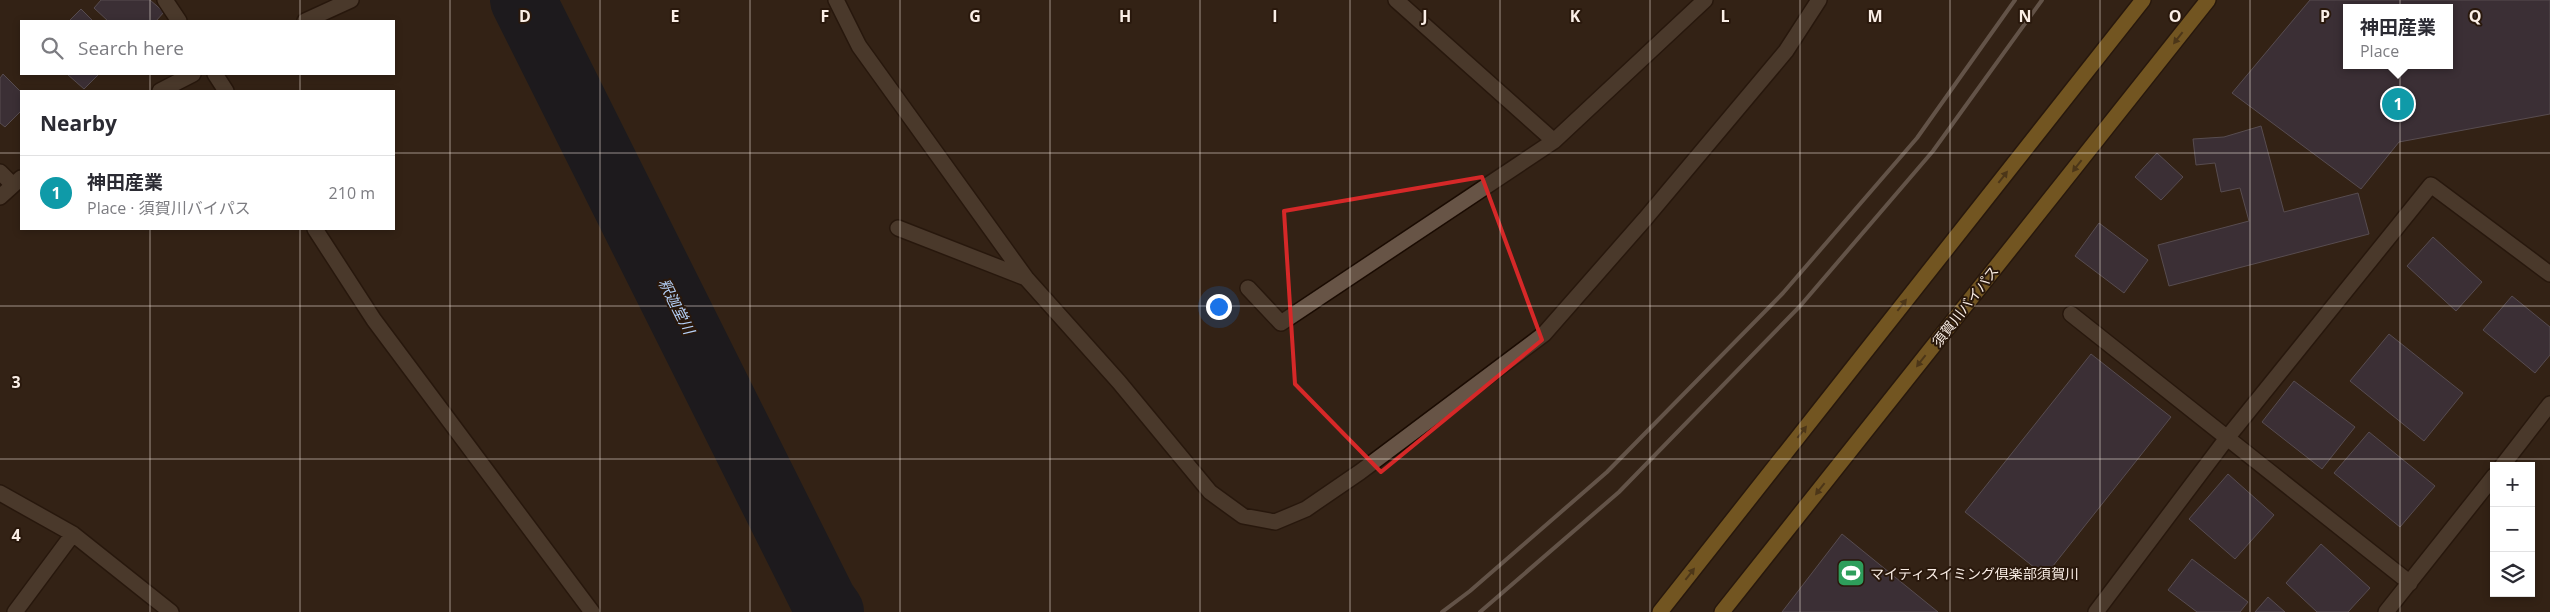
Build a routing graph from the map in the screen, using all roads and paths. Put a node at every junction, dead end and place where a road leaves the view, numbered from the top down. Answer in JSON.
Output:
{"nodes":[{"id":1,"x":164,"y":0,"type":"edge"},
{"id":2,"x":351,"y":0,"type":"edge"},
{"id":3,"x":836,"y":0,"type":"edge"},
{"id":4,"x":1396,"y":0,"type":"edge"},
{"id":5,"x":1705,"y":0,"type":"edge"},
{"id":6,"x":1820,"y":0,"type":"edge"},
{"id":7,"x":2143,"y":0,"type":"edge"},
{"id":8,"x":2208,"y":0,"type":"edge"},
{"id":9,"x":178,"y":20,"type":"edge"},
{"id":10,"x":307,"y":20,"type":"edge"},
{"id":11,"x":191,"y":75,"type":"edge"},
{"id":12,"x":216,"y":75,"type":"edge"},
{"id":13,"x":162,"y":90,"type":"edge"},
{"id":14,"x":225,"y":90,"type":"edge"},
{"id":15,"x":1554,"y":141,"type":"junction"},
{"id":16,"x":0,"y":172,"type":"edge"},
{"id":17,"x":17,"y":181,"type":"edge"},
{"id":18,"x":0,"y":197,"type":"edge"},
{"id":19,"x":898,"y":228,"type":"dead end"},
{"id":20,"x":316,"y":230,"type":"edge"},
{"id":21,"x":2550,"y":274,"type":"edge"},
{"id":22,"x":1026,"y":278,"type":"junction"},
{"id":23,"x":1248,"y":288,"type":"dead end"},
{"id":24,"x":2071,"y":314,"type":"dead end"},
{"id":25,"x":2550,"y":404,"type":"edge"},
{"id":26,"x":2227,"y":438,"type":"junction"},
{"id":27,"x":2505,"y":462,"type":"edge"},
{"id":28,"x":2490,"y":481,"type":"edge"},
{"id":29,"x":0,"y":493,"type":"edge"},
{"id":30,"x":73,"y":534,"type":"junction"},
{"id":31,"x":2410,"y":583,"type":"junction"},
{"id":32,"x":15,"y":612,"type":"edge"},
{"id":33,"x":171,"y":612,"type":"edge"},
{"id":34,"x":592,"y":612,"type":"edge"},
{"id":35,"x":1660,"y":612,"type":"edge"},
{"id":36,"x":1722,"y":612,"type":"edge"},
{"id":37,"x":2096,"y":612,"type":"edge"},
{"id":38,"x":2386,"y":612,"type":"edge"}],
"edges":[{"from":1,"to":9,"type":"street"},
{"from":2,"to":10,"type":"street"},
{"from":3,"to":22,"type":"street"},
{"from":4,"to":15,"type":"street"},
{"from":5,"to":15,"type":"street"},
{"from":6,"to":22,"type":"street"},
{"from":35,"to":7,"type":"highway","one_way":true},
{"from":8,"to":36,"type":"highway","name":"須賀川バイパス","one_way":true},
{"from":11,"to":13,"type":"street"},
{"from":12,"to":14,"type":"street"},
{"from":15,"to":23,"type":"street"},
{"from":16,"to":17,"type":"street"},
{"from":17,"to":18,"type":"street"},
{"from":19,"to":22,"type":"street"},
{"from":20,"to":34,"type":"street"},
{"from":21,"to":26,"type":"street"},
{"from":24,"to":26,"type":"street"},
{"from":25,"to":27,"type":"street"},
{"from":26,"to":31,"type":"street"},
{"from":26,"to":37,"type":"street"},
{"from":28,"to":31,"type":"street"},
{"from":29,"to":30,"type":"street"},
{"from":30,"to":32,"type":"street"},
{"from":30,"to":33,"type":"street"},
{"from":31,"to":38,"type":"street"}]}
